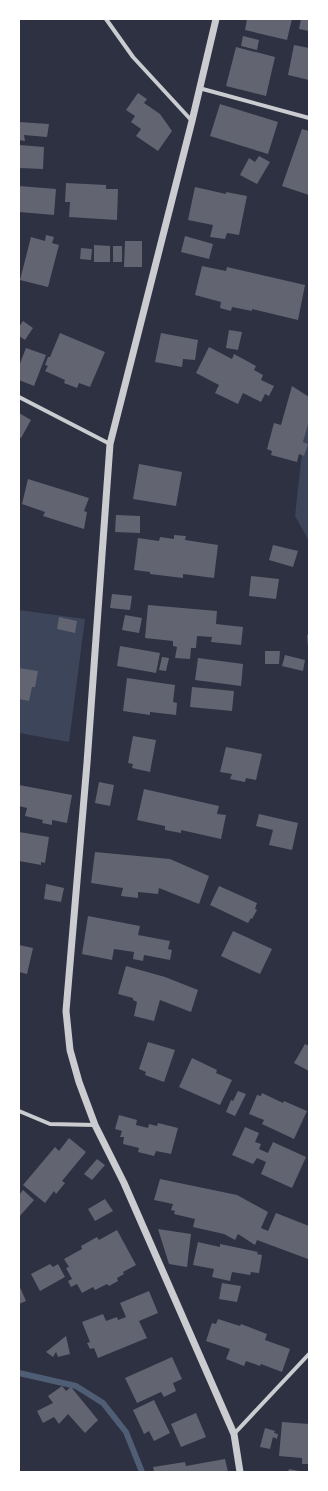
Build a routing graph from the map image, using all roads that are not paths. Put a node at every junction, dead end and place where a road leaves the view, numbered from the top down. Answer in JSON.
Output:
{"nodes":[{"id":1,"x":106,"y":19,"type":"edge"},
{"id":2,"x":216,"y":19,"type":"edge"},
{"id":3,"x":200,"y":88,"type":"junction"},
{"id":4,"x":309,"y":118,"type":"edge"},
{"id":5,"x":192,"y":121,"type":"junction"},
{"id":6,"x":19,"y":397,"type":"edge"},
{"id":7,"x":110,"y":444,"type":"junction"},
{"id":8,"x":19,"y":1111,"type":"edge"},
{"id":9,"x":95,"y":1125,"type":"junction"},
{"id":10,"x":309,"y":1354,"type":"edge"},
{"id":11,"x":234,"y":1434,"type":"junction"},
{"id":12,"x":240,"y":1472,"type":"edge"}],
"edges":[{"from":1,"to":5,"type":"street"},
{"from":2,"to":3,"type":"street"},
{"from":3,"to":4,"type":"street"},
{"from":3,"to":5,"type":"street"},
{"from":5,"to":7,"type":"street"},
{"from":6,"to":7,"type":"street"},
{"from":7,"to":9,"type":"street"},
{"from":8,"to":9,"type":"street"},
{"from":9,"to":11,"type":"street"},
{"from":10,"to":11,"type":"street"},
{"from":11,"to":12,"type":"street"}]}
